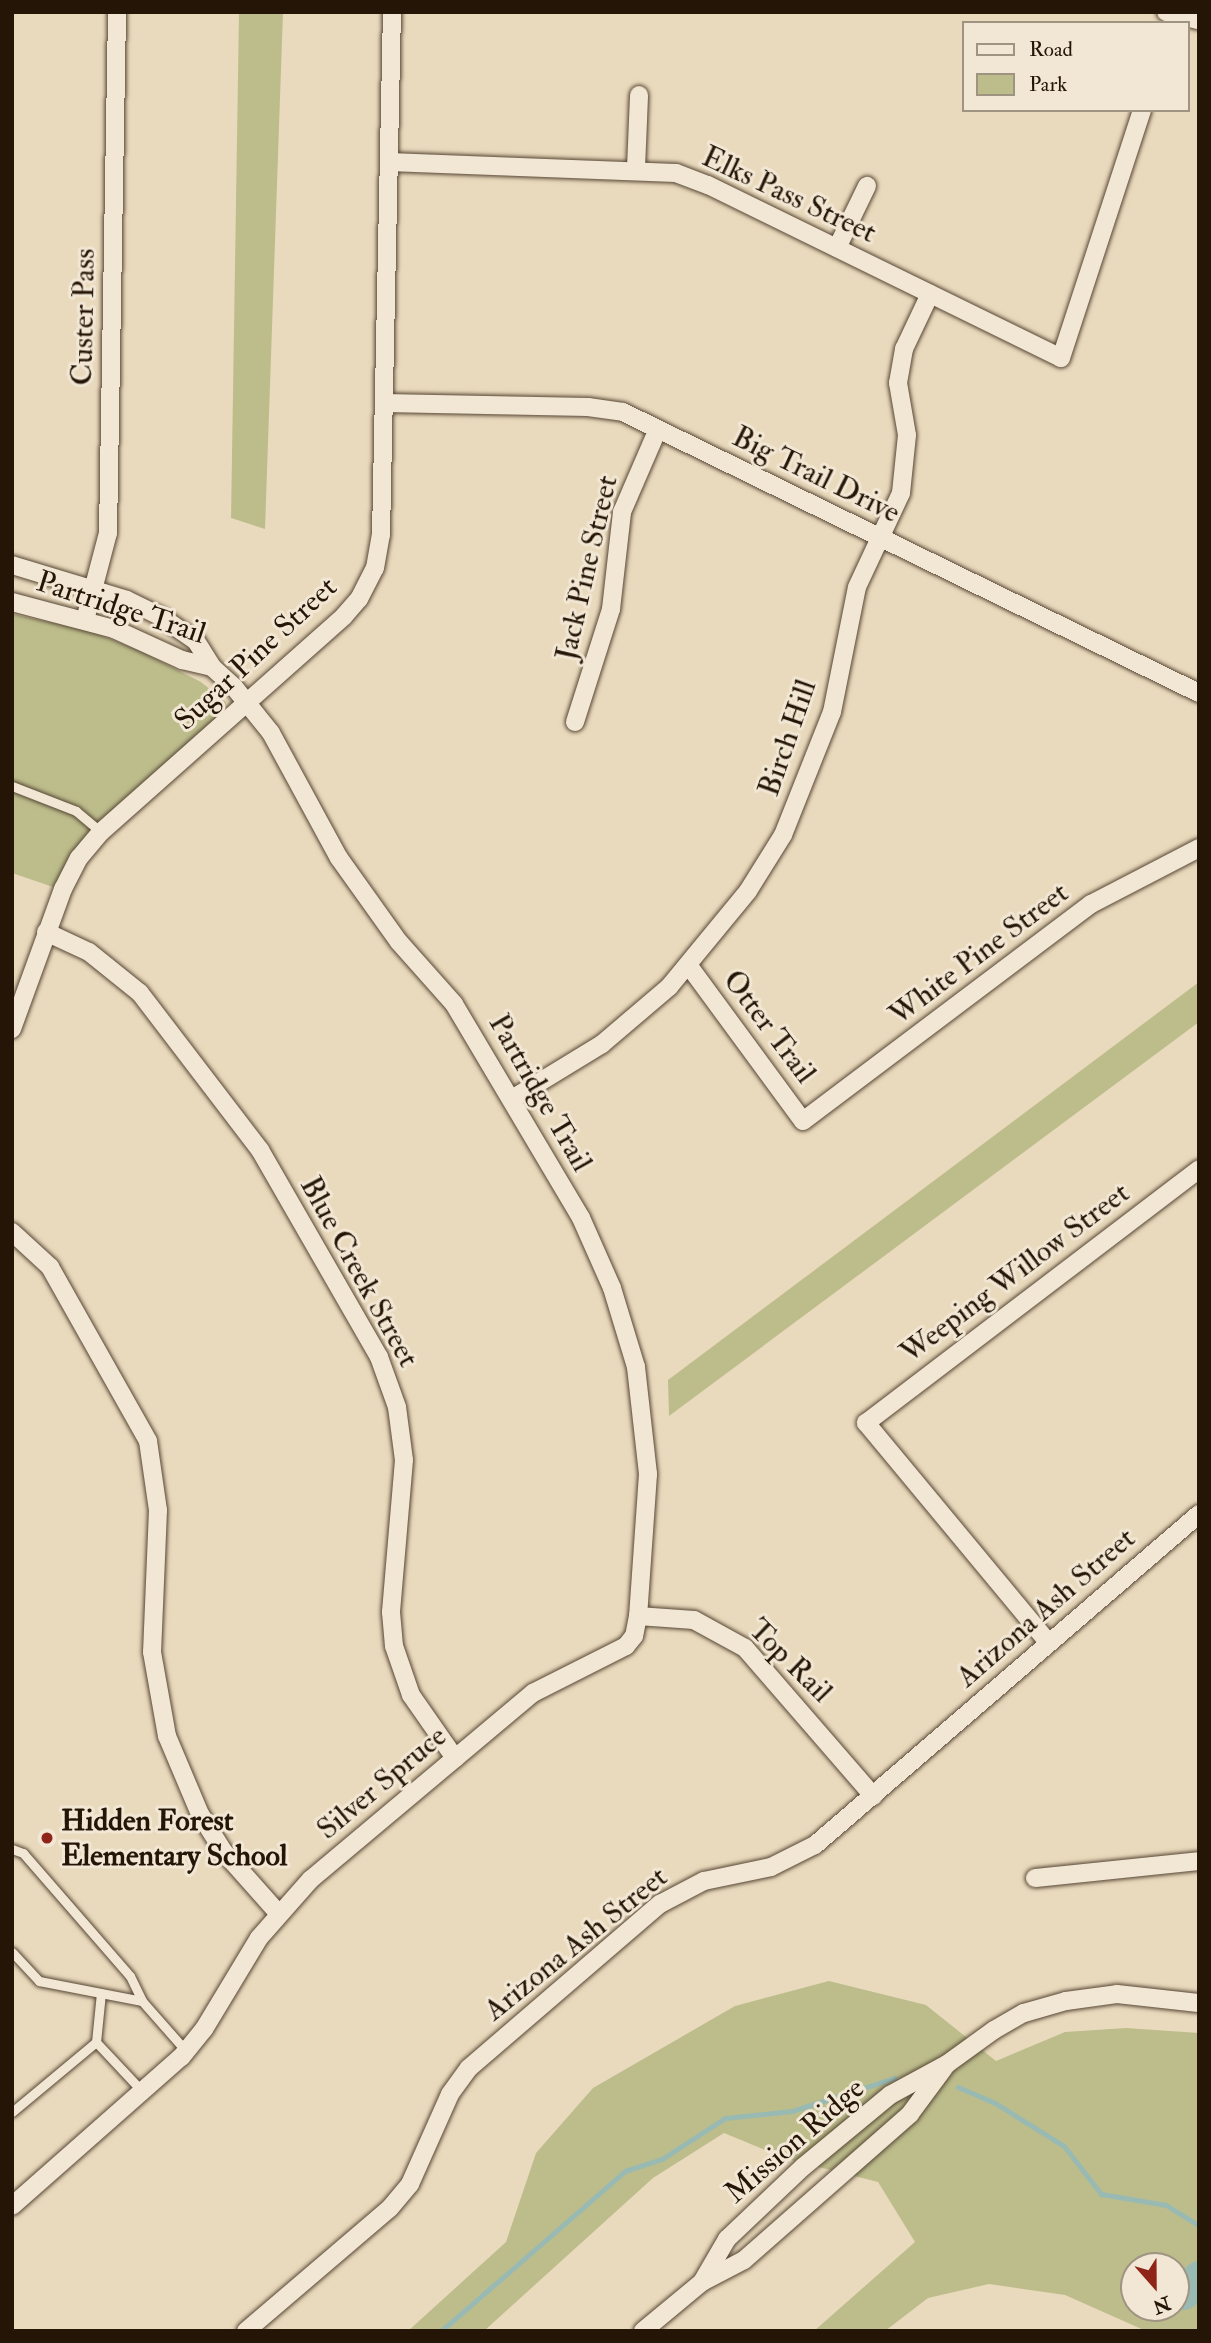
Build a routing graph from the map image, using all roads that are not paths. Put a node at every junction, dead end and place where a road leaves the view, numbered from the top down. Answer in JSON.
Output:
{"nodes":[{"id":1,"x":117,"y":12,"type":"edge"},
{"id":2,"x":392,"y":12,"type":"edge"},
{"id":3,"x":1167,"y":16,"type":"edge"},
{"id":4,"x":1199,"y":20,"type":"edge"},
{"id":5,"x":639,"y":95,"type":"dead end"},
{"id":6,"x":1141,"y":112,"type":"edge"},
{"id":7,"x":388,"y":162,"type":"junction"},
{"id":8,"x":636,"y":168,"type":"junction"},
{"id":9,"x":867,"y":186,"type":"dead end"},
{"id":10,"x":837,"y":247,"type":"junction"},
{"id":11,"x":930,"y":294,"type":"junction"},
{"id":12,"x":384,"y":402,"type":"junction"},
{"id":13,"x":658,"y":429,"type":"junction"},
{"id":14,"x":881,"y":538,"type":"junction"},
{"id":15,"x":12,"y":565,"type":"edge"},
{"id":16,"x":94,"y":590,"type":"junction"},
{"id":17,"x":12,"y":602,"type":"edge"},
{"id":18,"x":85,"y":620,"type":"junction"},
{"id":19,"x":212,"y":667,"type":"junction"},
{"id":20,"x":1199,"y":693,"type":"edge"},
{"id":21,"x":247,"y":702,"type":"junction"},
{"id":22,"x":575,"y":722,"type":"dead end"},
{"id":23,"x":12,"y":786,"type":"edge"},
{"id":24,"x":101,"y":832,"type":"junction"},
{"id":25,"x":1199,"y":848,"type":"edge"},
{"id":26,"x":46,"y":932,"type":"junction"},
{"id":27,"x":689,"y":966,"type":"junction"},
{"id":28,"x":12,"y":1029,"type":"edge"},
{"id":29,"x":512,"y":1099,"type":"junction"},
{"id":30,"x":803,"y":1121,"type":"joint"},
{"id":31,"x":1199,"y":1168,"type":"edge"},
{"id":32,"x":12,"y":1232,"type":"edge"},
{"id":33,"x":1199,"y":1514,"type":"edge"},
{"id":34,"x":638,"y":1616,"type":"junction"},
{"id":35,"x":1048,"y":1642,"type":"junction"},
{"id":36,"x":455,"y":1758,"type":"junction"},
{"id":37,"x":873,"y":1796,"type":"junction"},
{"id":38,"x":12,"y":1849,"type":"edge"},
{"id":39,"x":1199,"y":1861,"type":"edge"},
{"id":40,"x":1035,"y":1878,"type":"dead end"},
{"id":41,"x":278,"y":1913,"type":"junction"},
{"id":42,"x":12,"y":1952,"type":"edge"},
{"id":43,"x":101,"y":1993,"type":"junction"},
{"id":44,"x":142,"y":2001,"type":"junction"},
{"id":45,"x":1199,"y":2003,"type":"edge"},
{"id":46,"x":96,"y":2042,"type":"junction"},
{"id":47,"x":186,"y":2051,"type":"junction"},
{"id":48,"x":947,"y":2064,"type":"junction"},
{"id":49,"x":145,"y":2093,"type":"junction"},
{"id":50,"x":12,"y":2112,"type":"edge"},
{"id":51,"x":843,"y":2134,"type":"junction"},
{"id":52,"x":861,"y":2158,"type":"junction"},
{"id":53,"x":761,"y":2205,"type":"junction"},
{"id":54,"x":12,"y":2206,"type":"edge"},
{"id":55,"x":779,"y":2229,"type":"junction"},
{"id":56,"x":702,"y":2282,"type":"junction"},
{"id":57,"x":246,"y":2331,"type":"edge"},
{"id":58,"x":643,"y":2331,"type":"edge"}],
"edges":[{"from":1,"to":16,"type":"street","name":"Custer Pass"},
{"from":2,"to":7,"type":"street","name":"Sugar Pine Street"},
{"from":3,"to":4,"type":"street"},
{"from":5,"to":8,"type":"street"},
{"from":6,"to":11,"type":"street","name":"Elks Pass Street"},
{"from":7,"to":8,"type":"street","name":"Elks Pass Street"},
{"from":7,"to":12,"type":"street","name":"Sugar Pine Street"},
{"from":8,"to":10,"type":"street","name":"Elks Pass Street"},
{"from":9,"to":10,"type":"street"},
{"from":10,"to":11,"type":"street","name":"Elks Pass Street"},
{"from":11,"to":14,"type":"street","name":"Birch Hill"},
{"from":12,"to":13,"type":"street","name":"Big Trail Drive"},
{"from":12,"to":21,"type":"street","name":"Sugar Pine Street"},
{"from":13,"to":14,"type":"street","name":"Big Trail Drive"},
{"from":13,"to":22,"type":"street","name":"Jack Pine Street"},
{"from":14,"to":20,"type":"street","name":"Big Trail Drive"},
{"from":14,"to":27,"type":"street","name":"Birch Hill"},
{"from":15,"to":16,"type":"street","name":"Partridge Trail"},
{"from":16,"to":18,"type":"street","name":"Custer Pass"},
{"from":16,"to":19,"type":"street","name":"Partridge Trail"},
{"from":17,"to":18,"type":"street","name":"Partridge Trail"},
{"from":18,"to":19,"type":"street","name":"Partridge Trail"},
{"from":19,"to":21,"type":"street","name":"Partridge Trail"},
{"from":21,"to":24,"type":"street","name":"Sugar Pine Street"},
{"from":21,"to":29,"type":"street","name":"Partridge Trail"},
{"from":23,"to":24,"type":"lane"},
{"from":24,"to":26,"type":"street","name":"Sugar Pine Street"},
{"from":25,"to":30,"type":"street","name":"White Pine Street"},
{"from":26,"to":28,"type":"street","name":"Sugar Pine Street"},
{"from":26,"to":36,"type":"street","name":"Blue Creek Street"},
{"from":27,"to":29,"type":"street","name":"Birch Hill"},
{"from":27,"to":30,"type":"street","name":"Otter Trail"},
{"from":29,"to":34,"type":"street","name":"Partridge Trail"},
{"from":31,"to":35,"type":"street","name":"Weeping Willow Street"},
{"from":32,"to":41,"type":"street"},
{"from":33,"to":35,"type":"street","name":"Arizona Ash Street"},
{"from":34,"to":36,"type":"street","name":"Silver Spruce"},
{"from":34,"to":37,"type":"street","name":"Top Rail"},
{"from":35,"to":37,"type":"street","name":"Arizona Ash Street"},
{"from":36,"to":41,"type":"street","name":"Silver Spruce"},
{"from":37,"to":57,"type":"street","name":"Arizona Ash Street"},
{"from":38,"to":44,"type":"lane"},
{"from":39,"to":40,"type":"street"},
{"from":41,"to":47,"type":"street","name":"Silver Spruce"},
{"from":42,"to":43,"type":"lane"},
{"from":43,"to":44,"type":"lane"},
{"from":43,"to":46,"type":"lane"},
{"from":44,"to":47,"type":"lane"},
{"from":45,"to":48,"type":"street","name":"Mission Ridge"},
{"from":46,"to":49,"type":"lane"},
{"from":46,"to":50,"type":"lane"},
{"from":47,"to":49,"type":"street","name":"Silver Spruce"},
{"from":48,"to":51,"type":"street","name":"Mission Ridge"},
{"from":48,"to":52,"type":"street","name":"Mission Ridge"},
{"from":49,"to":54,"type":"street","name":"Silver Spruce"},
{"from":51,"to":52,"type":"street"},
{"from":51,"to":53,"type":"street","name":"Mission Ridge"},
{"from":52,"to":55,"type":"street","name":"Mission Ridge"},
{"from":53,"to":55,"type":"street"},
{"from":53,"to":56,"type":"street","name":"Mission Ridge"},
{"from":55,"to":56,"type":"street","name":"Mission Ridge"},
{"from":56,"to":58,"type":"street","name":"Mission Ridge"}]}
